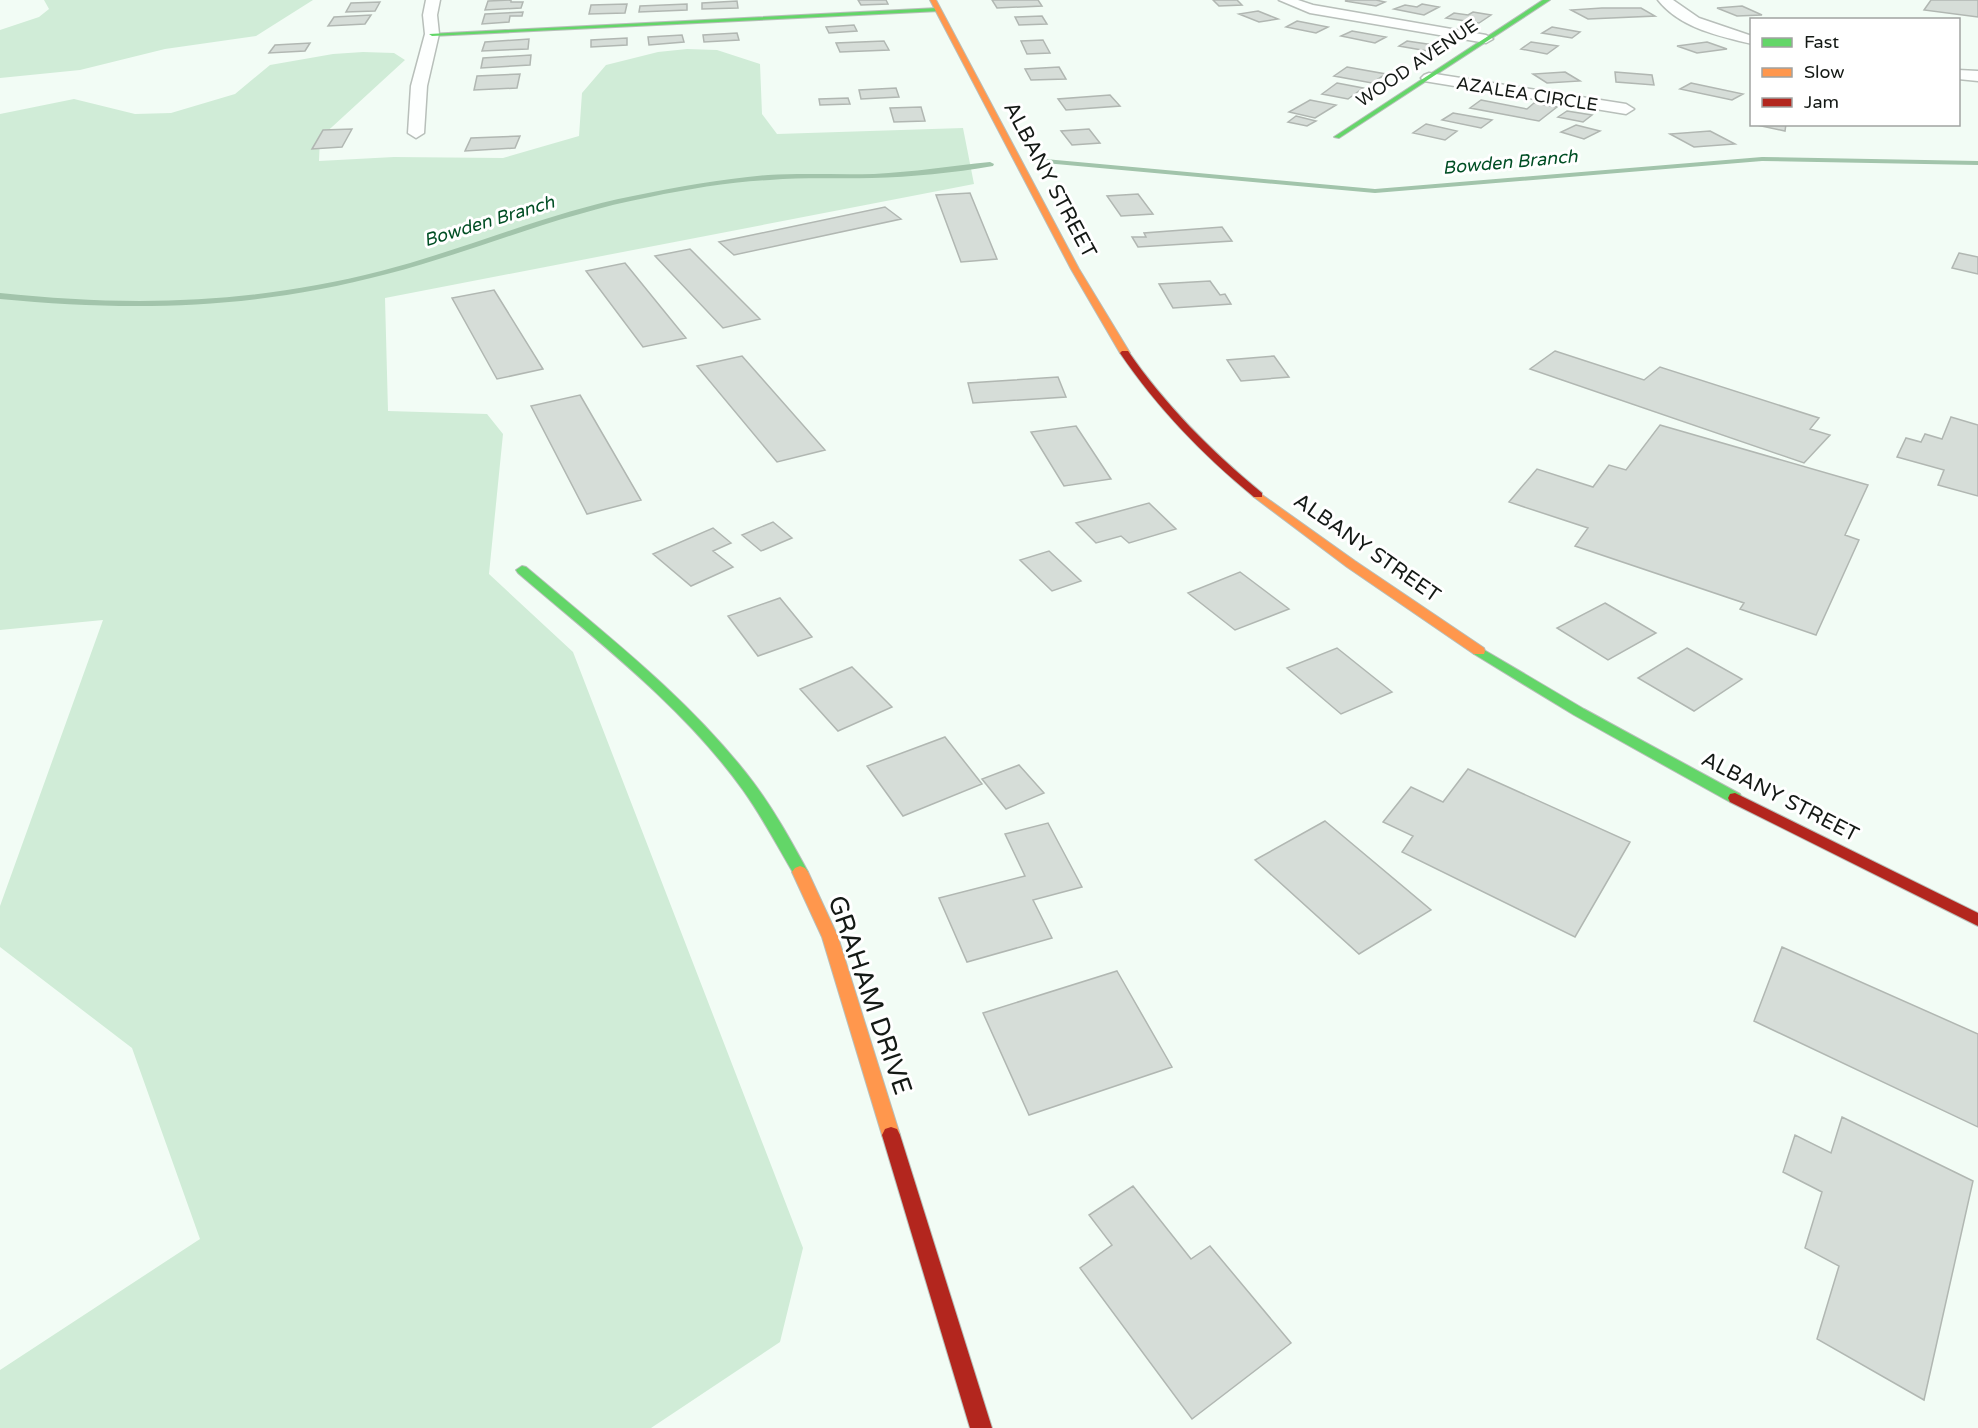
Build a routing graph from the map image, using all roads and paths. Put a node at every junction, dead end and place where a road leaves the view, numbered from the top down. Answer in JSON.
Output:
{"nodes":[{"id":1,"x":433,"y":0,"type":"edge"},
{"id":2,"x":1286,"y":0,"type":"edge"},
{"id":3,"x":1547,"y":0,"type":"edge"},
{"id":4,"x":1665,"y":0,"type":"edge"},
{"id":5,"x":935,"y":5,"type":"edge"},
{"id":6,"x":432,"y":34,"type":"junction"},
{"id":7,"x":1486,"y":39,"type":"junction"},
{"id":8,"x":1750,"y":39,"type":"edge"},
{"id":9,"x":1960,"y":74,"type":"edge"},
{"id":10,"x":1978,"y":76,"type":"edge"},
{"id":11,"x":1429,"y":78,"type":"junction"},
{"id":12,"x":1626,"y":110,"type":"dead end"},
{"id":13,"x":416,"y":133,"type":"dead end"},
{"id":14,"x":1337,"y":137,"type":"dead end"},
{"id":15,"x":522,"y":570,"type":"dead end"},
{"id":16,"x":1978,"y":920,"type":"edge"},
{"id":17,"x":981,"y":1428,"type":"edge"}],
"edges":[{"from":1,"to":6,"type":"street"},
{"from":2,"to":7,"type":"street"},
{"from":3,"to":7,"type":"street","name":"WOOD AVENUE"},
{"from":4,"to":8,"type":"street"},
{"from":5,"to":6,"type":"street"},
{"from":5,"to":16,"type":"street","name":"ALBANY STREET"},
{"from":6,"to":13,"type":"street"},
{"from":7,"to":11,"type":"street","name":"WOOD AVENUE"},
{"from":9,"to":10,"type":"street"},
{"from":11,"to":12,"type":"street","name":"AZALEA CIRCLE"},
{"from":11,"to":14,"type":"street","name":"WOOD AVENUE"},
{"from":15,"to":17,"type":"street","name":"GRAHAM DRIVE"}]}
